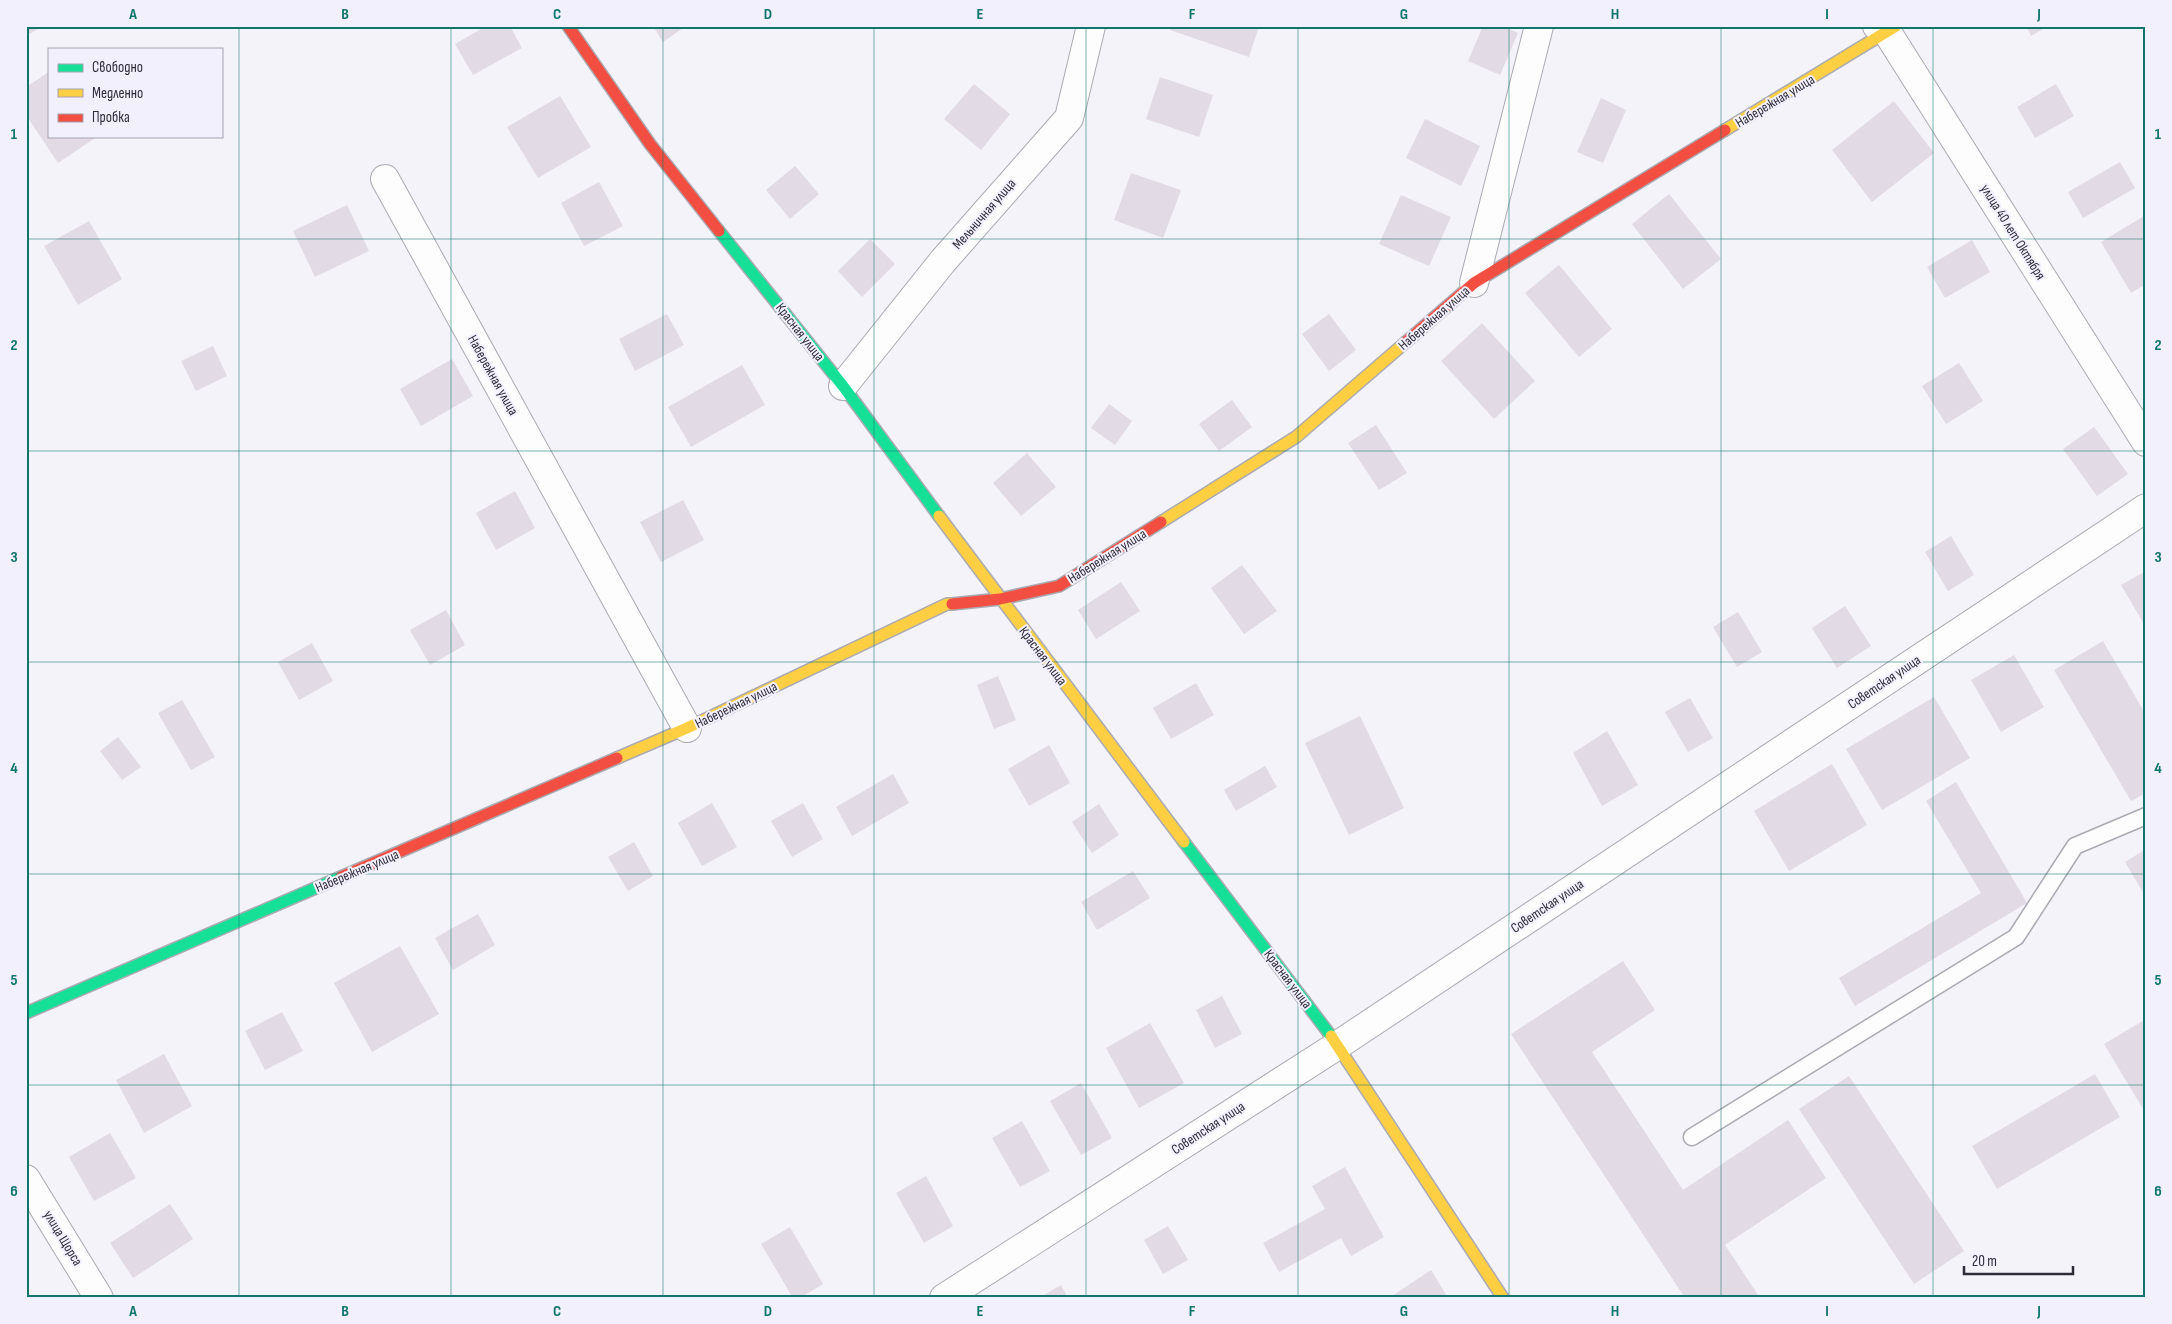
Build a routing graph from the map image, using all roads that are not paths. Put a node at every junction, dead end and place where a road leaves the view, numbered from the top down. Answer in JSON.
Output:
{"nodes":[{"id":1,"x":568,"y":26,"type":"edge"},
{"id":2,"x":1091,"y":26,"type":"edge"},
{"id":3,"x":1539,"y":26,"type":"edge"},
{"id":4,"x":1887,"y":28,"type":"edge"},
{"id":5,"x":385,"y":179,"type":"dead end"},
{"id":6,"x":1474,"y":283,"type":"junction"},
{"id":7,"x":843,"y":386,"type":"junction"},
{"id":8,"x":2146,"y":442,"type":"edge"},
{"id":9,"x":2146,"y":508,"type":"edge"},
{"id":10,"x":1000,"y":599,"type":"junction"},
{"id":11,"x":687,"y":728,"type":"junction"},
{"id":12,"x":2146,"y":816,"type":"edge"},
{"id":13,"x":26,"y":1013,"type":"edge"},
{"id":14,"x":1338,"y":1045,"type":"junction"},
{"id":15,"x":1692,"y":1137,"type":"dead end"},
{"id":16,"x":26,"y":1179,"type":"edge"},
{"id":17,"x":99,"y":1298,"type":"edge"},
{"id":18,"x":944,"y":1298,"type":"edge"},
{"id":19,"x":1503,"y":1298,"type":"edge"}],
"edges":[{"from":1,"to":7,"type":"street","name":"Красная улица"},
{"from":2,"to":7,"type":"street","name":"Мельничная улица"},
{"from":3,"to":6,"type":"street","name":"Набережная улица"},
{"from":4,"to":6,"type":"street","name":"Набережная улица"},
{"from":4,"to":8,"type":"street","name":"улица 40 лет Октября"},
{"from":5,"to":11,"type":"street","name":"Набережная улица"},
{"from":6,"to":10,"type":"street","name":"Набережная улица"},
{"from":7,"to":10,"type":"street","name":"Красная улица"},
{"from":9,"to":14,"type":"street","name":"Советская улица"},
{"from":10,"to":11,"type":"street","name":"Набережная улица"},
{"from":10,"to":14,"type":"street","name":"Красная улица"},
{"from":11,"to":13,"type":"street","name":"Набережная улица"},
{"from":12,"to":15,"type":"lane"},
{"from":14,"to":18,"type":"street","name":"Советская улица"},
{"from":14,"to":19,"type":"street","name":"Красная улица"},
{"from":16,"to":17,"type":"street","name":"улица Щорса"}]}
